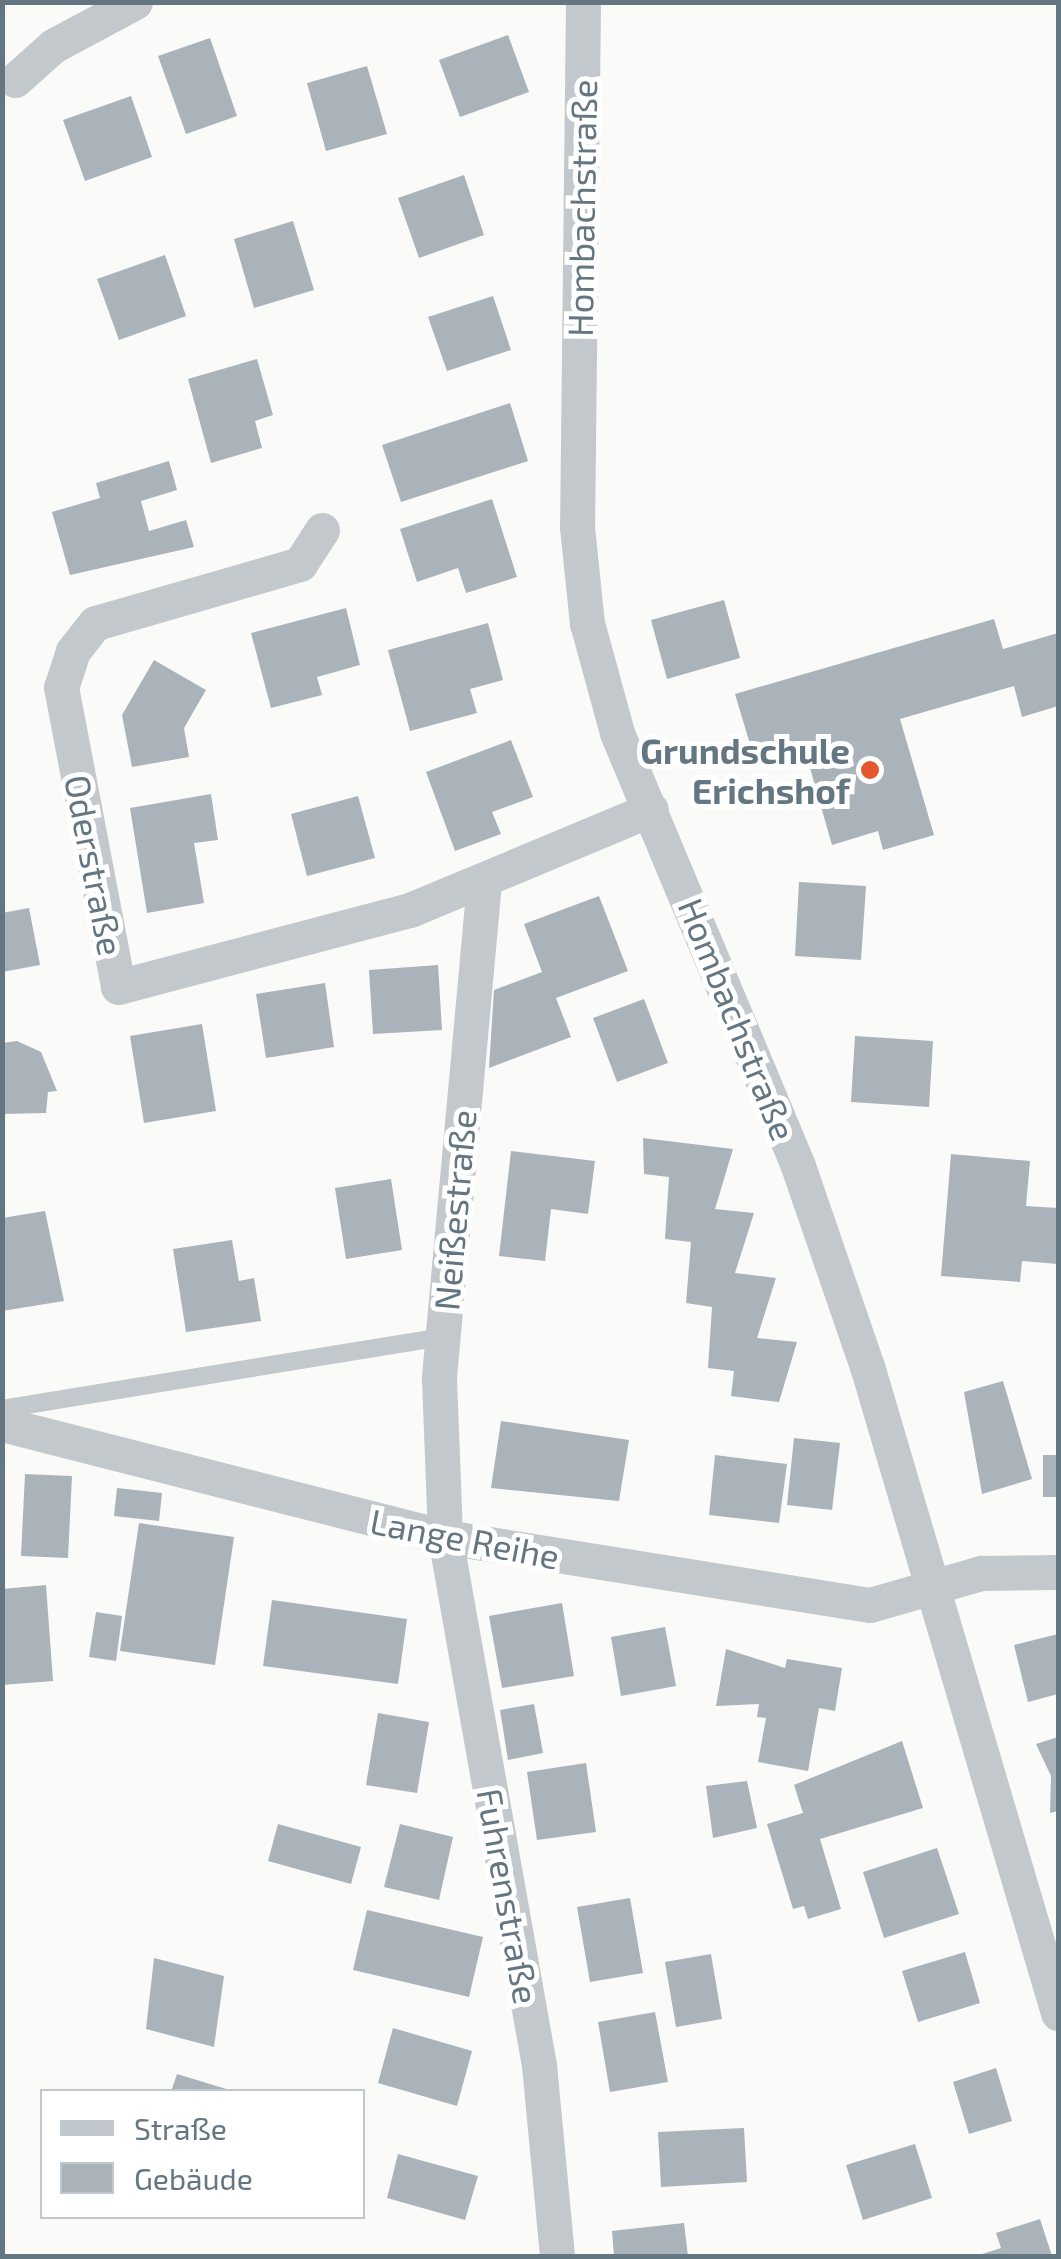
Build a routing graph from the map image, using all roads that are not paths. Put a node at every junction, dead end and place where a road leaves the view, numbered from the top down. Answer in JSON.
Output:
{"nodes":[{"id":1,"x":135,"y":2,"type":"edge"},
{"id":2,"x":583,"y":2,"type":"edge"},
{"id":3,"x":15,"y":80,"type":"dead end"},
{"id":4,"x":322,"y":530,"type":"dead end"},
{"id":5,"x":650,"y":808,"type":"junction"},
{"id":6,"x":484,"y":882,"type":"junction"},
{"id":7,"x":443,"y":1336,"type":"junction"},
{"id":8,"x":2,"y":1410,"type":"edge"},
{"id":9,"x":2,"y":1424,"type":"edge"},
{"id":10,"x":444,"y":1537,"type":"junction"},
{"id":11,"x":1058,"y":1572,"type":"edge"},
{"id":12,"x":934,"y":1590,"type":"junction"},
{"id":13,"x":1058,"y":2013,"type":"edge"},
{"id":14,"x":557,"y":2256,"type":"edge"}],
"edges":[{"from":1,"to":3,"type":"street"},
{"from":2,"to":5,"type":"street","name":"Hombachstraße"},
{"from":4,"to":6,"type":"street","name":"Oderstraße"},
{"from":5,"to":6,"type":"street","name":"Oderstraße"},
{"from":5,"to":12,"type":"street","name":"Hombachstraße"},
{"from":6,"to":7,"type":"street","name":"Neißestraße"},
{"from":7,"to":8,"type":"lane"},
{"from":7,"to":10,"type":"street","name":"Neißestraße"},
{"from":9,"to":10,"type":"street","name":"Lange Reihe"},
{"from":10,"to":12,"type":"street","name":"Lange Reihe"},
{"from":10,"to":14,"type":"street","name":"Fuhrenstraße"},
{"from":11,"to":12,"type":"street","name":"Lange Reihe"},
{"from":12,"to":13,"type":"street","name":"Hombachstraße"}]}
